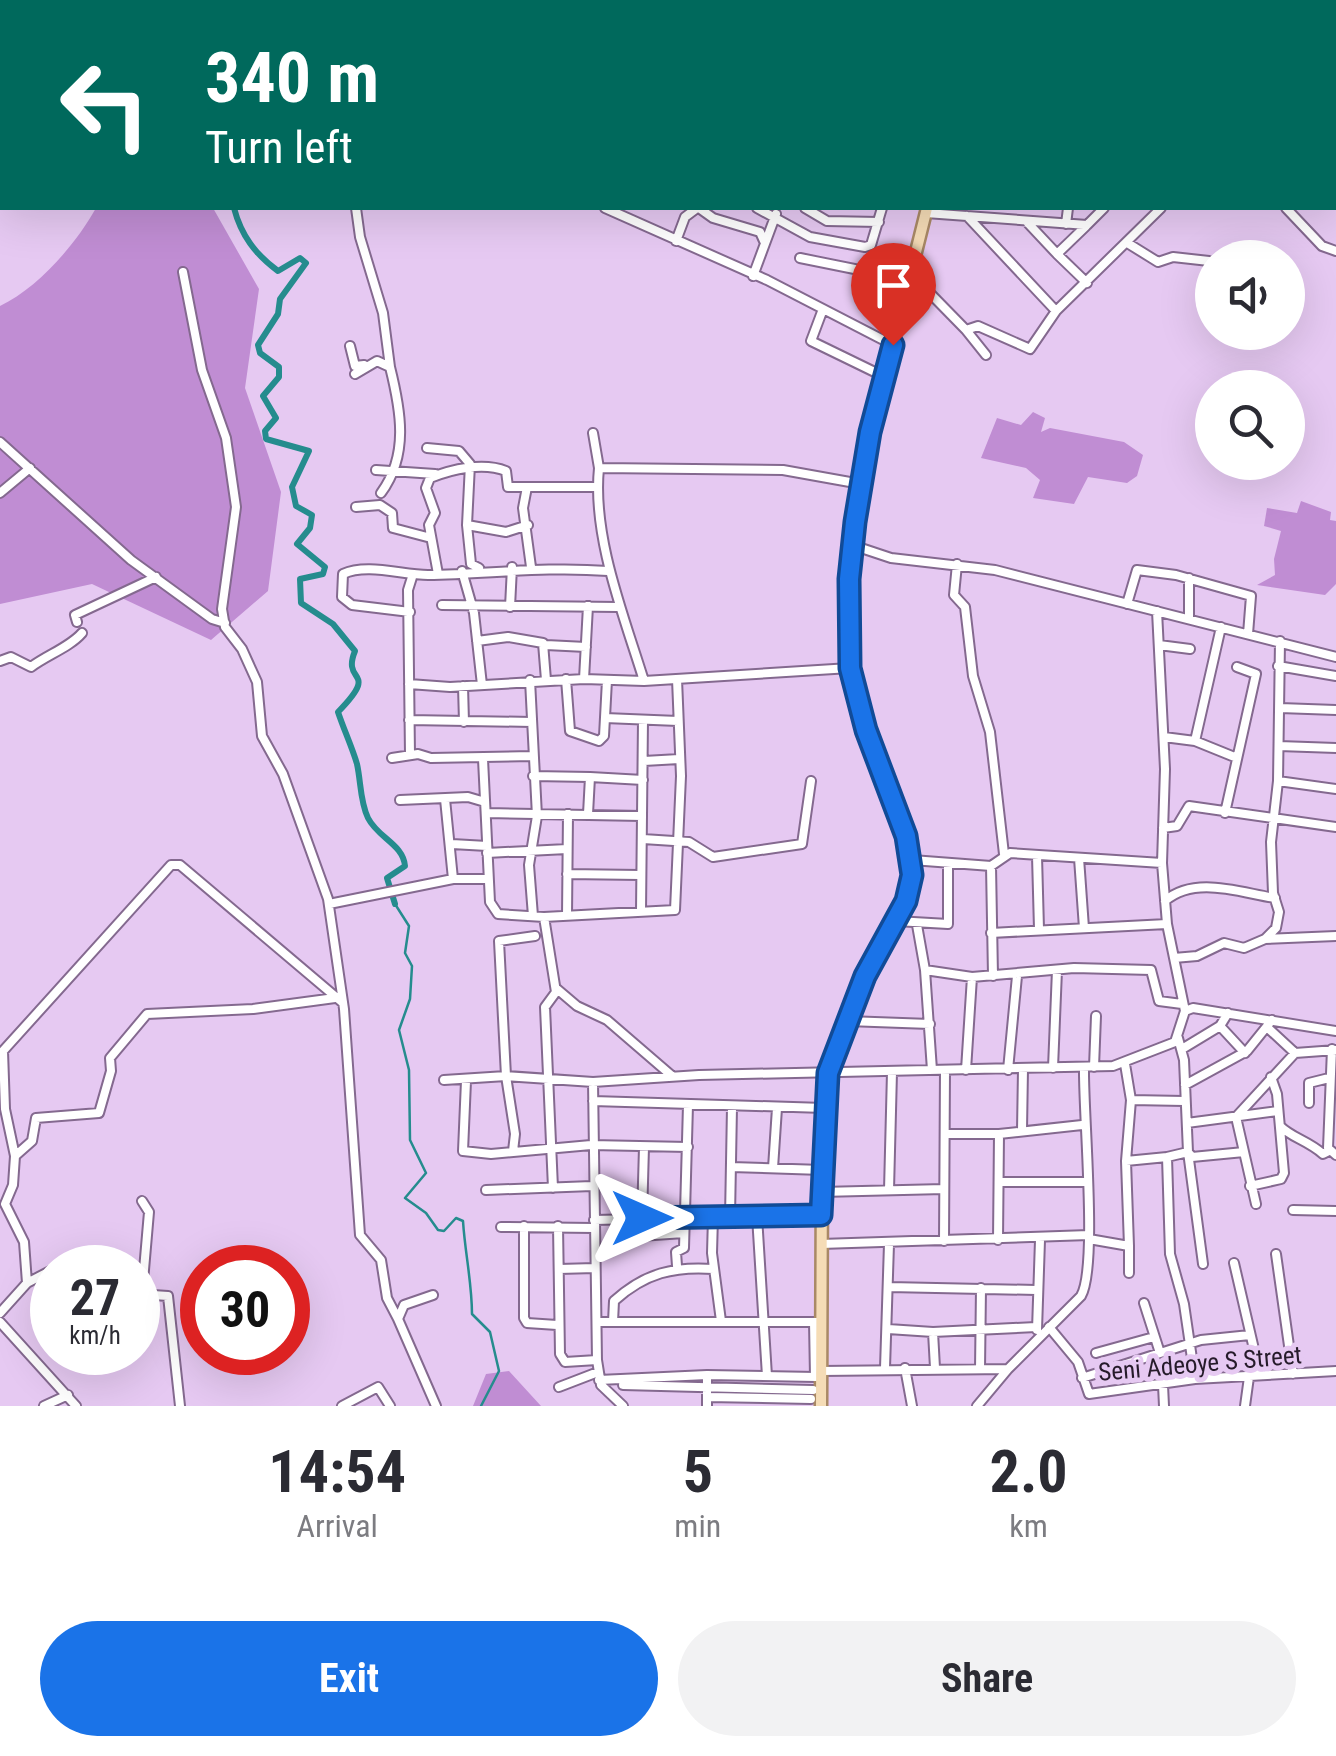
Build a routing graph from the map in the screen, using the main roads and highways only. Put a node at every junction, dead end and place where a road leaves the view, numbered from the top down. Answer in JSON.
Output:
{"nodes":[{"id":1,"x":926,"y":210,"type":"edge"},
{"id":2,"x":813,"y":1400,"type":"edge"}],
"edges":[{"from":1,"to":2,"type":"main road"}]}
